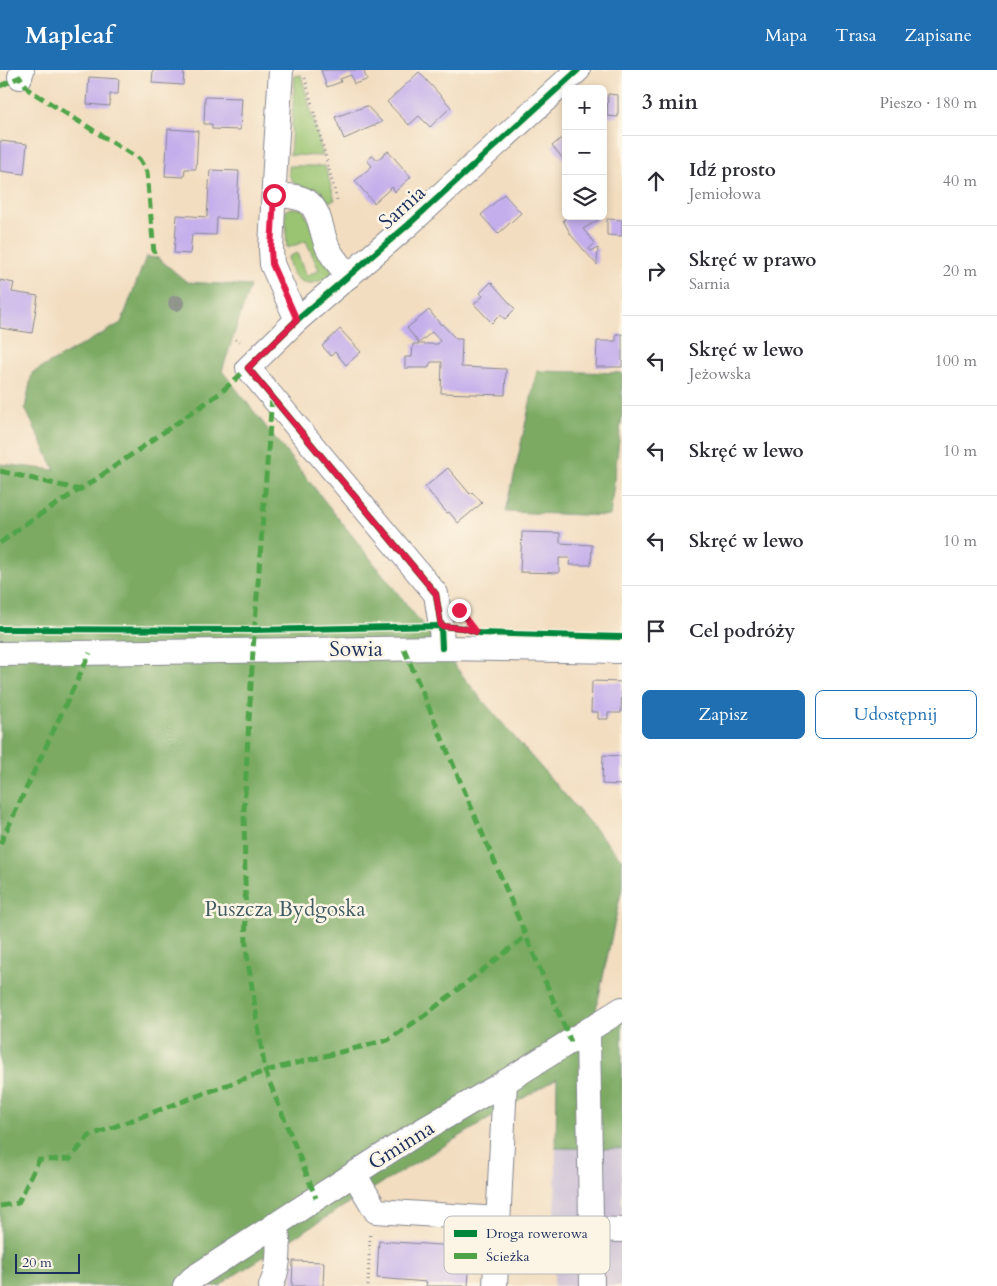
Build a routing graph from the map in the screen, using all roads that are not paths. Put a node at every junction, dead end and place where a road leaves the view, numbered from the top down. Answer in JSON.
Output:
{"nodes":[{"id":1,"x":281,"y":70,"type":"edge"},
{"id":2,"x":578,"y":70,"type":"edge"},
{"id":3,"x":274,"y":195,"type":"junction"},
{"id":4,"x":349,"y":276,"type":"junction"},
{"id":5,"x":297,"y":320,"type":"junction"},
{"id":6,"x":442,"y":637,"type":"junction"},
{"id":7,"x":622,"y":651,"type":"edge"},
{"id":8,"x":0,"y":654,"type":"edge"},
{"id":9,"x":622,"y":1009,"type":"edge"},
{"id":10,"x":588,"y":1032,"type":"junction"},
{"id":11,"x":505,"y":1082,"type":"junction"},
{"id":12,"x":354,"y":1174,"type":"junction"},
{"id":13,"x":452,"y":1216,"type":"edge"},
{"id":14,"x":498,"y":1216,"type":"edge"},
{"id":15,"x":591,"y":1216,"type":"edge"},
{"id":16,"x":276,"y":1224,"type":"junction"},
{"id":17,"x":185,"y":1286,"type":"edge"},
{"id":18,"x":271,"y":1286,"type":"edge"}],
"edges":[{"from":1,"to":3,"type":"street"},
{"from":2,"to":4,"type":"street","name":"Sarnia"},
{"from":3,"to":4,"type":"street"},
{"from":3,"to":5,"type":"street"},
{"from":4,"to":5,"type":"street","name":"Sarnia"},
{"from":5,"to":6,"type":"street","name":"Sarnia"},
{"from":6,"to":7,"type":"street","name":"Sowia"},
{"from":6,"to":8,"type":"street","name":"Sowia"},
{"from":9,"to":10,"type":"street","name":"Gminna"},
{"from":10,"to":11,"type":"street","name":"Gminna"},
{"from":10,"to":15,"type":"street"},
{"from":11,"to":12,"type":"street","name":"Gminna"},
{"from":11,"to":14,"type":"street"},
{"from":12,"to":13,"type":"street"},
{"from":12,"to":16,"type":"street","name":"Gminna"},
{"from":16,"to":17,"type":"street","name":"Gminna"},
{"from":16,"to":18,"type":"street"}]}
